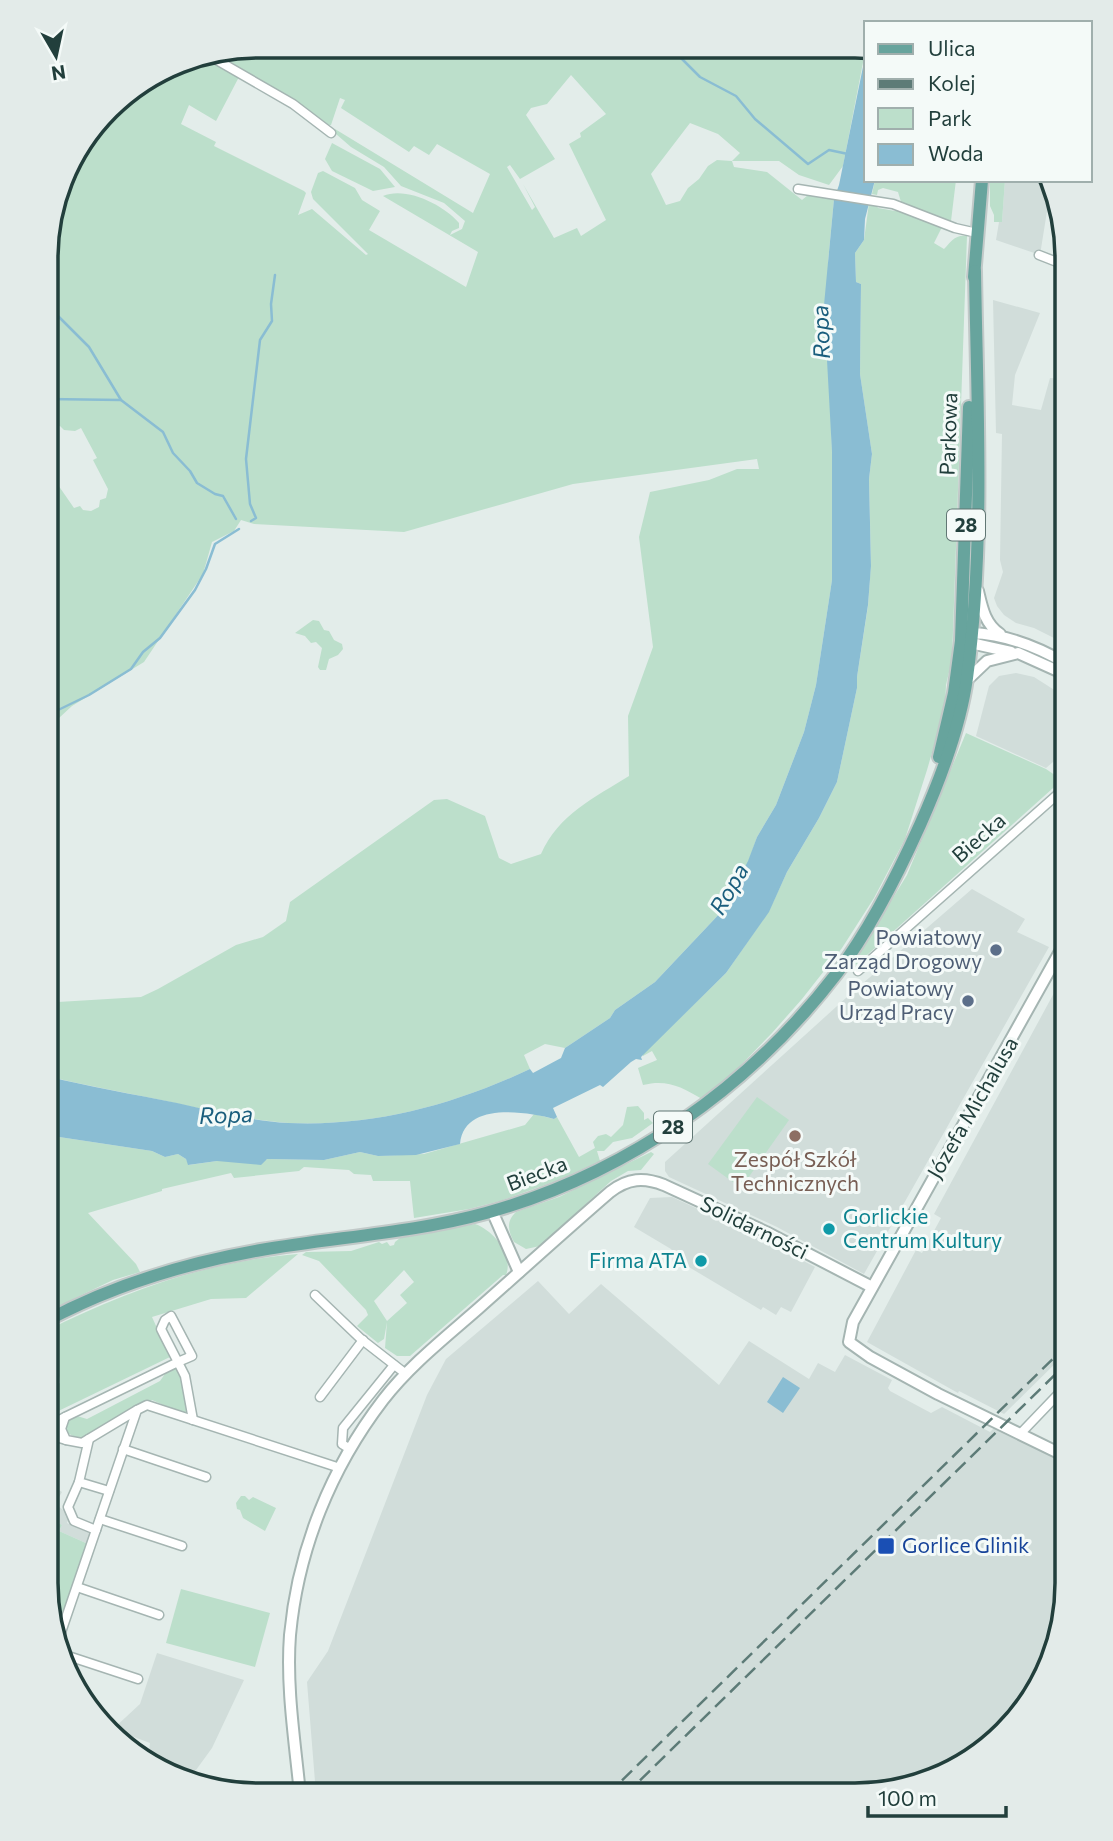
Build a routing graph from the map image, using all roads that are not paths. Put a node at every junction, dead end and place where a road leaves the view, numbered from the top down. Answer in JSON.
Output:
{"nodes":[{"id":1,"x":220,"y":62,"type":"edge"},
{"id":2,"x":331,"y":133,"type":"dead end"},
{"id":3,"x":982,"y":182,"type":"edge"},
{"id":4,"x":797,"y":189,"type":"dead end"},
{"id":5,"x":977,"y":233,"type":"junction"},
{"id":6,"x":1039,"y":255,"type":"dead end"},
{"id":7,"x":1055,"y":261,"type":"edge"},
{"id":8,"x":975,"y":271,"type":"junction"},
{"id":9,"x":976,"y":580,"type":"junction"},
{"id":10,"x":1005,"y":638,"type":"junction"},
{"id":11,"x":967,"y":639,"type":"junction"},
{"id":12,"x":1018,"y":653,"type":"junction"},
{"id":13,"x":1055,"y":657,"type":"edge"},
{"id":14,"x":1055,"y":670,"type":"edge"},
{"id":15,"x":967,"y":680,"type":"junction"},
{"id":16,"x":1055,"y":798,"type":"edge"},
{"id":17,"x":910,"y":848,"type":"junction"},
{"id":18,"x":1055,"y":960,"type":"edge"},
{"id":19,"x":859,"y":971,"type":"dead end"},
{"id":20,"x":492,"y":1211,"type":"junction"},
{"id":21,"x":519,"y":1272,"type":"junction"},
{"id":22,"x":872,"y":1287,"type":"junction"},
{"id":23,"x":315,"y":1295,"type":"dead end"},
{"id":24,"x":58,"y":1316,"type":"edge"},
{"id":25,"x":363,"y":1340,"type":"junction"},
{"id":26,"x":178,"y":1362,"type":"junction"},
{"id":27,"x":394,"y":1365,"type":"junction"},
{"id":28,"x":406,"y":1374,"type":"junction"},
{"id":29,"x":320,"y":1397,"type":"dead end"},
{"id":30,"x":1055,"y":1398,"type":"edge"},
{"id":31,"x":137,"y":1410,"type":"junction"},
{"id":32,"x":65,"y":1417,"type":"junction"},
{"id":33,"x":193,"y":1420,"type":"junction"},
{"id":34,"x":58,"y":1421,"type":"edge"},
{"id":35,"x":1021,"y":1433,"type":"junction"},
{"id":36,"x":58,"y":1438,"type":"edge"},
{"id":37,"x":89,"y":1439,"type":"junction"},
{"id":38,"x":66,"y":1440,"type":"junction"},
{"id":39,"x":123,"y":1449,"type":"junction"},
{"id":40,"x":350,"y":1449,"type":"junction"},
{"id":41,"x":1055,"y":1451,"type":"edge"},
{"id":42,"x":340,"y":1468,"type":"junction"},
{"id":43,"x":206,"y":1476,"type":"dead end"},
{"id":44,"x":79,"y":1482,"type":"junction"},
{"id":45,"x":109,"y":1491,"type":"junction"},
{"id":46,"x":100,"y":1519,"type":"junction"},
{"id":47,"x":96,"y":1530,"type":"junction"},
{"id":48,"x":182,"y":1546,"type":"dead end"},
{"id":49,"x":77,"y":1587,"type":"junction"},
{"id":50,"x":159,"y":1615,"type":"dead end"},
{"id":51,"x":63,"y":1627,"type":"edge"},
{"id":52,"x":72,"y":1657,"type":"edge"},
{"id":53,"x":138,"y":1679,"type":"dead end"},
{"id":54,"x":299,"y":1783,"type":"edge"}],
"edges":[{"from":1,"to":2,"type":"street"},
{"from":3,"to":5,"type":"main road","name":"Parkowa","number":"28"},
{"from":4,"to":5,"type":"street"},
{"from":5,"to":8,"type":"main road","name":"Parkowa","number":"28"},
{"from":6,"to":7,"type":"street"},
{"from":8,"to":9,"type":"main road","name":"Parkowa","number":"28"},
{"from":8,"to":11,"type":"main road","name":"Parkowa","number":"28"},
{"from":9,"to":10,"type":"street"},
{"from":9,"to":11,"type":"main road","number":"28"},
{"from":10,"to":11,"type":"street"},
{"from":10,"to":13,"type":"street"},
{"from":11,"to":12,"type":"street"},
{"from":11,"to":15,"type":"main road","name":"Biecka","number":"28"},
{"from":11,"to":17,"type":"main road","name":"Biecka","number":"28"},
{"from":12,"to":14,"type":"street"},
{"from":12,"to":15,"type":"street"},
{"from":15,"to":17,"type":"main road","name":"Biecka","number":"28"},
{"from":16,"to":19,"type":"street","name":"Biecka"},
{"from":17,"to":20,"type":"main road","name":"Biecka","number":"28"},
{"from":18,"to":22,"type":"street","name":"Józefa Michalusa"},
{"from":20,"to":21,"type":"street"},
{"from":20,"to":24,"type":"main road","name":"Biecka","number":"28"},
{"from":21,"to":22,"type":"street","name":"Solidarności"},
{"from":21,"to":28,"type":"street"},
{"from":22,"to":35,"type":"street","name":"Józefa Michalusa"},
{"from":23,"to":25,"type":"street"},
{"from":25,"to":27,"type":"street"},
{"from":25,"to":29,"type":"street"},
{"from":26,"to":26,"type":"street"},
{"from":26,"to":32,"type":"street"},
{"from":26,"to":33,"type":"street"},
{"from":27,"to":28,"type":"street"},
{"from":27,"to":40,"type":"street"},
{"from":28,"to":40,"type":"street"},
{"from":30,"to":35,"type":"street"},
{"from":31,"to":33,"type":"street"},
{"from":31,"to":37,"type":"street"},
{"from":31,"to":39,"type":"street"},
{"from":32,"to":34,"type":"street"},
{"from":32,"to":38,"type":"street"},
{"from":33,"to":42,"type":"street"},
{"from":35,"to":41,"type":"street"},
{"from":36,"to":38,"type":"street"},
{"from":37,"to":38,"type":"street"},
{"from":37,"to":44,"type":"street"},
{"from":39,"to":43,"type":"street"},
{"from":39,"to":45,"type":"street"},
{"from":40,"to":42,"type":"street"},
{"from":42,"to":54,"type":"street"},
{"from":44,"to":45,"type":"street"},
{"from":44,"to":47,"type":"street"},
{"from":45,"to":46,"type":"street"},
{"from":46,"to":47,"type":"street"},
{"from":46,"to":48,"type":"street"},
{"from":47,"to":49,"type":"street"},
{"from":49,"to":50,"type":"street"},
{"from":49,"to":51,"type":"street"},
{"from":52,"to":53,"type":"street"}]}
